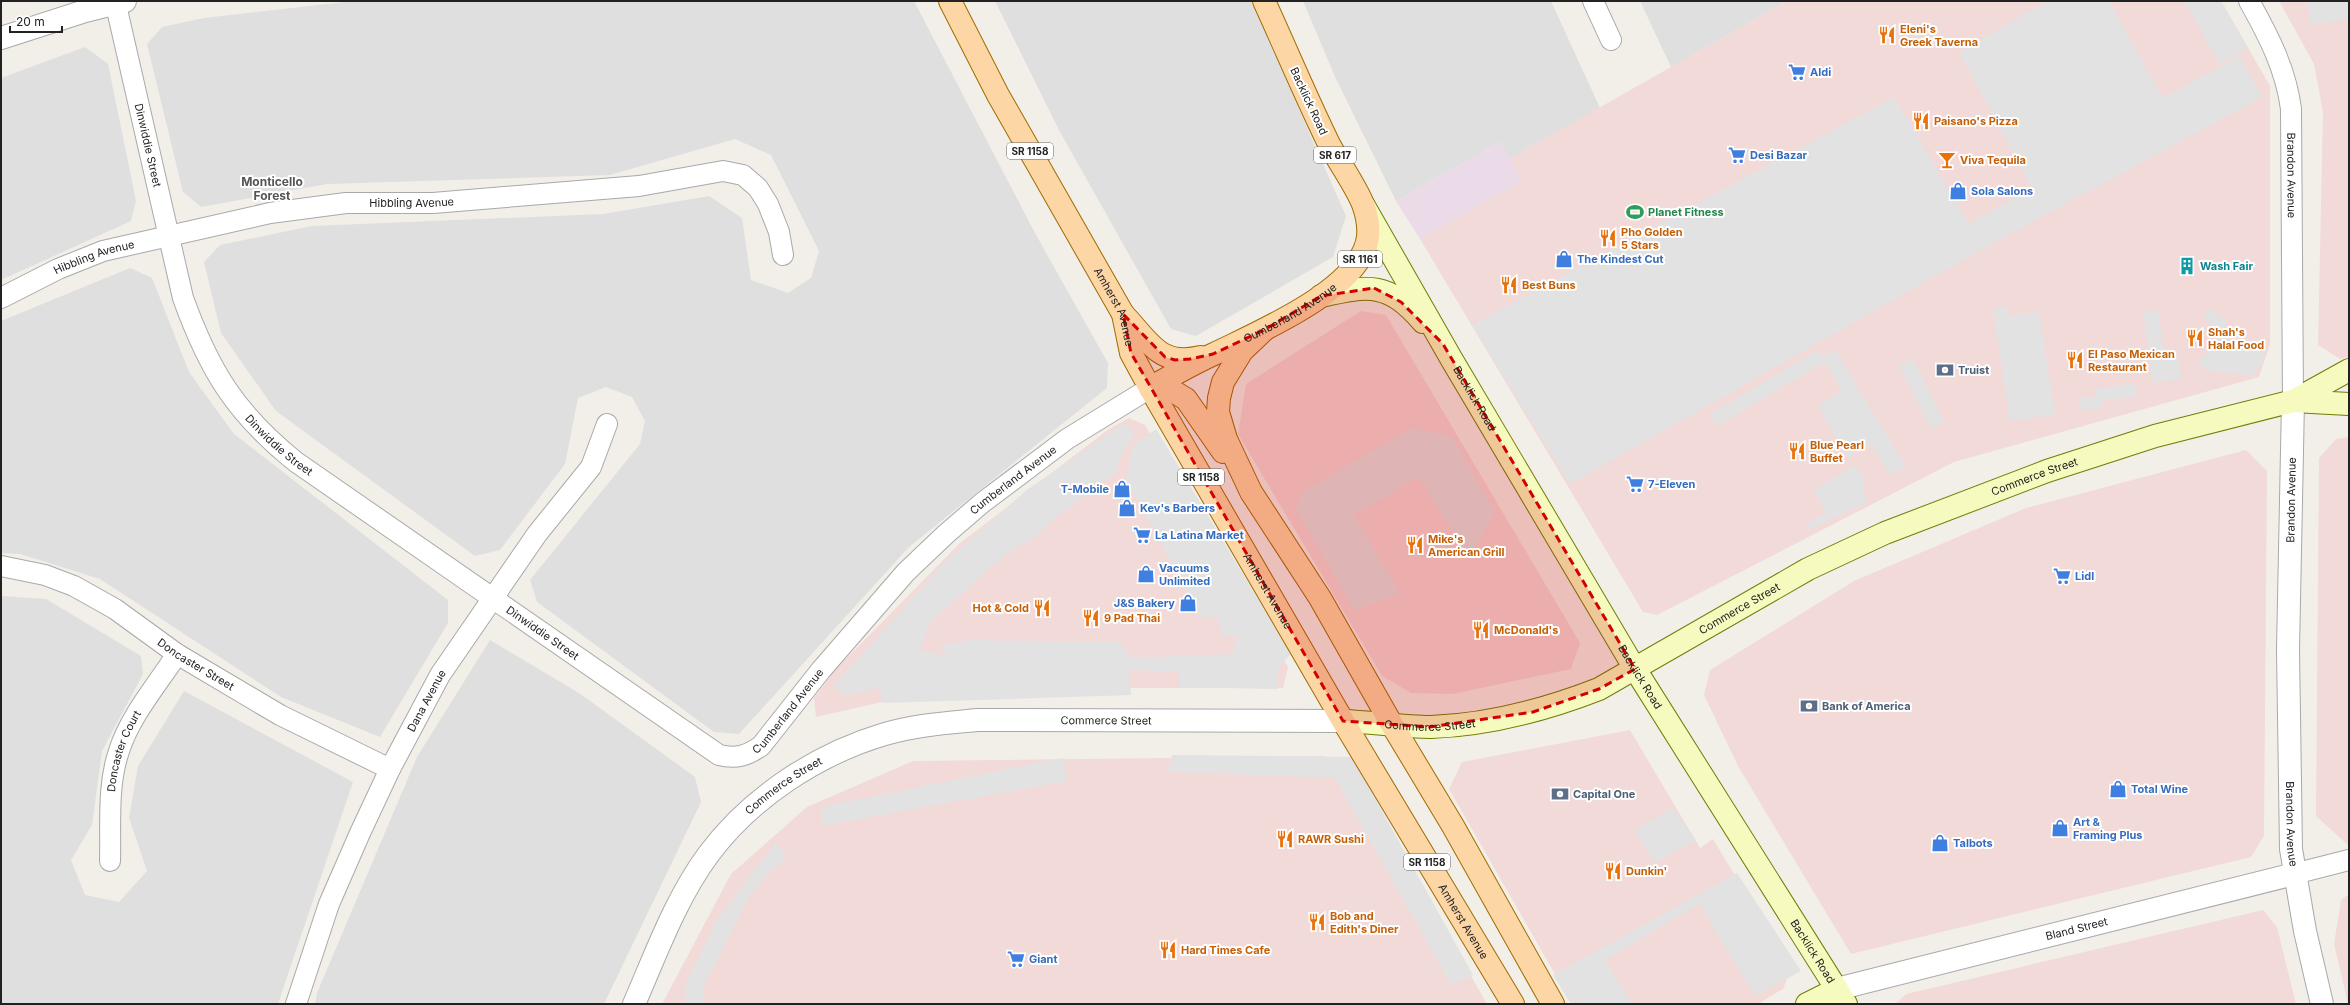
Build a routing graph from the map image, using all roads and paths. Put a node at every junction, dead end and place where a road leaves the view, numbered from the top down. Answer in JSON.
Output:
{"nodes":[{"id":1,"x":950,"y":1,"type":"edge"},
{"id":2,"x":1264,"y":1,"type":"edge"},
{"id":3,"x":1593,"y":1,"type":"edge"},
{"id":4,"x":2249,"y":1,"type":"edge"},
{"id":5,"x":119,"y":2,"type":"edge"},
{"id":6,"x":1,"y":38,"type":"edge"},
{"id":7,"x":1611,"y":40,"type":"dead end"},
{"id":8,"x":1364,"y":206,"type":"junction"},
{"id":9,"x":168,"y":236,"type":"junction"},
{"id":10,"x":783,"y":255,"type":"dead end"},
{"id":11,"x":1321,"y":296,"type":"junction"},
{"id":12,"x":1,"y":298,"type":"edge"},
{"id":13,"x":1123,"y":314,"type":"junction"},
{"id":14,"x":1264,"y":330,"type":"junction"},
{"id":15,"x":1443,"y":344,"type":"junction"},
{"id":16,"x":1213,"y":354,"type":"junction"},
{"id":17,"x":2349,"y":370,"type":"edge"},
{"id":18,"x":1150,"y":388,"type":"junction"},
{"id":19,"x":2293,"y":401,"type":"junction"},
{"id":20,"x":2349,"y":404,"type":"edge"},
{"id":21,"x":607,"y":424,"type":"dead end"},
{"id":22,"x":1251,"y":492,"type":"junction"},
{"id":23,"x":1,"y":566,"type":"edge"},
{"id":24,"x":492,"y":598,"type":"junction"},
{"id":25,"x":177,"y":654,"type":"junction"},
{"id":26,"x":1635,"y":669,"type":"junction"},
{"id":27,"x":1343,"y":721,"type":"junction"},
{"id":28,"x":1391,"y":723,"type":"junction"},
{"id":29,"x":674,"y":725,"type":"joint"},
{"id":30,"x":390,"y":769,"type":"junction"},
{"id":31,"x":2349,"y":860,"type":"edge"},
{"id":32,"x":110,"y":861,"type":"dead end"},
{"id":33,"x":2294,"y":874,"type":"junction"},
{"id":34,"x":1841,"y":996,"type":"edge"},
{"id":35,"x":296,"y":1004,"type":"edge"},
{"id":36,"x":634,"y":1004,"type":"edge"},
{"id":37,"x":1513,"y":1004,"type":"edge"},
{"id":38,"x":1553,"y":1004,"type":"edge"},
{"id":39,"x":1807,"y":1004,"type":"edge"},
{"id":40,"x":2322,"y":1004,"type":"edge"}],
"edges":[{"from":1,"to":13,"type":"main road","name":"Amherst Avenue","number":"SR 1158"},
{"from":2,"to":8,"type":"main road","name":"Backlick Road","number":"SR 617"},
{"from":3,"to":7,"type":"street"},
{"from":4,"to":19,"type":"street","name":"Brandon Avenue"},
{"from":5,"to":6,"type":"street"},
{"from":5,"to":9,"type":"street","name":"Dinwiddie Street","number":"SR 1161"},
{"from":8,"to":11,"type":"main road","name":"Cumberland Avenue","number":"SR 1161"},
{"from":8,"to":15,"type":"main road","name":"Backlick Road","number":"SR 617"},
{"from":9,"to":10,"type":"street","name":"Hibbling Avenue"},
{"from":9,"to":12,"type":"street","name":"Hibbling Avenue"},
{"from":9,"to":24,"type":"street","name":"Dinwiddie Street","number":"SR 1161"},
{"from":11,"to":14,"type":"main road","name":"Cumberland Avenue","number":"SR 1161"},
{"from":11,"to":15,"type":"main road","name":"Backlick Road","number":"SR 617"},
{"from":13,"to":16,"type":"main road"},
{"from":13,"to":18,"type":"main road","name":"Amherst Avenue","number":"SR 1158"},
{"from":14,"to":16,"type":"main road","name":"Cumberland Avenue","number":"SR 1161"},
{"from":14,"to":22,"type":"main road","number":"SR 1158"},
{"from":15,"to":26,"type":"main road","name":"Backlick Road","number":"SR 617"},
{"from":16,"to":18,"type":"main road","name":"Cumberland Avenue","number":"SR 1161"},
{"from":17,"to":19,"type":"main road","name":"Commerce Street"},
{"from":18,"to":22,"type":"main road"},
{"from":18,"to":27,"type":"main road","name":"Amherst Avenue","number":"SR 1158"},
{"from":18,"to":29,"type":"street","name":"Cumberland Avenue","number":"SR 1161"},
{"from":19,"to":20,"type":"main road","name":"Commerce Street"},
{"from":19,"to":26,"type":"main road","name":"Commerce Street"},
{"from":19,"to":33,"type":"street","name":"Brandon Avenue"},
{"from":21,"to":24,"type":"street","name":"Dana Avenue"},
{"from":22,"to":28,"type":"main road","number":"SR 1158"},
{"from":23,"to":25,"type":"street","name":"Doncaster Street"},
{"from":24,"to":29,"type":"street","name":"Dinwiddie Street","number":"SR 1161"},
{"from":24,"to":30,"type":"street","name":"Dana Avenue"},
{"from":25,"to":30,"type":"street","name":"Doncaster Street"},
{"from":25,"to":32,"type":"street","name":"Doncaster Court"},
{"from":26,"to":28,"type":"main road","name":"Commerce Street"},
{"from":26,"to":34,"type":"main road","name":"Backlick Road","number":"SR 617"},
{"from":27,"to":28,"type":"main road","name":"Commerce Street"},
{"from":27,"to":36,"type":"street","name":"Commerce Street"},
{"from":27,"to":37,"type":"main road","name":"Amherst Avenue","number":"SR 1158"},
{"from":28,"to":38,"type":"main road","number":"SR 1158"},
{"from":30,"to":35,"type":"street","name":"Dana Avenue"},
{"from":31,"to":33,"type":"street","name":"Bland Street"},
{"from":33,"to":34,"type":"street","name":"Bland Street"},
{"from":33,"to":40,"type":"street","name":"Brandon Avenue"},
{"from":34,"to":39,"type":"main road","name":"Bland Street"}]}
